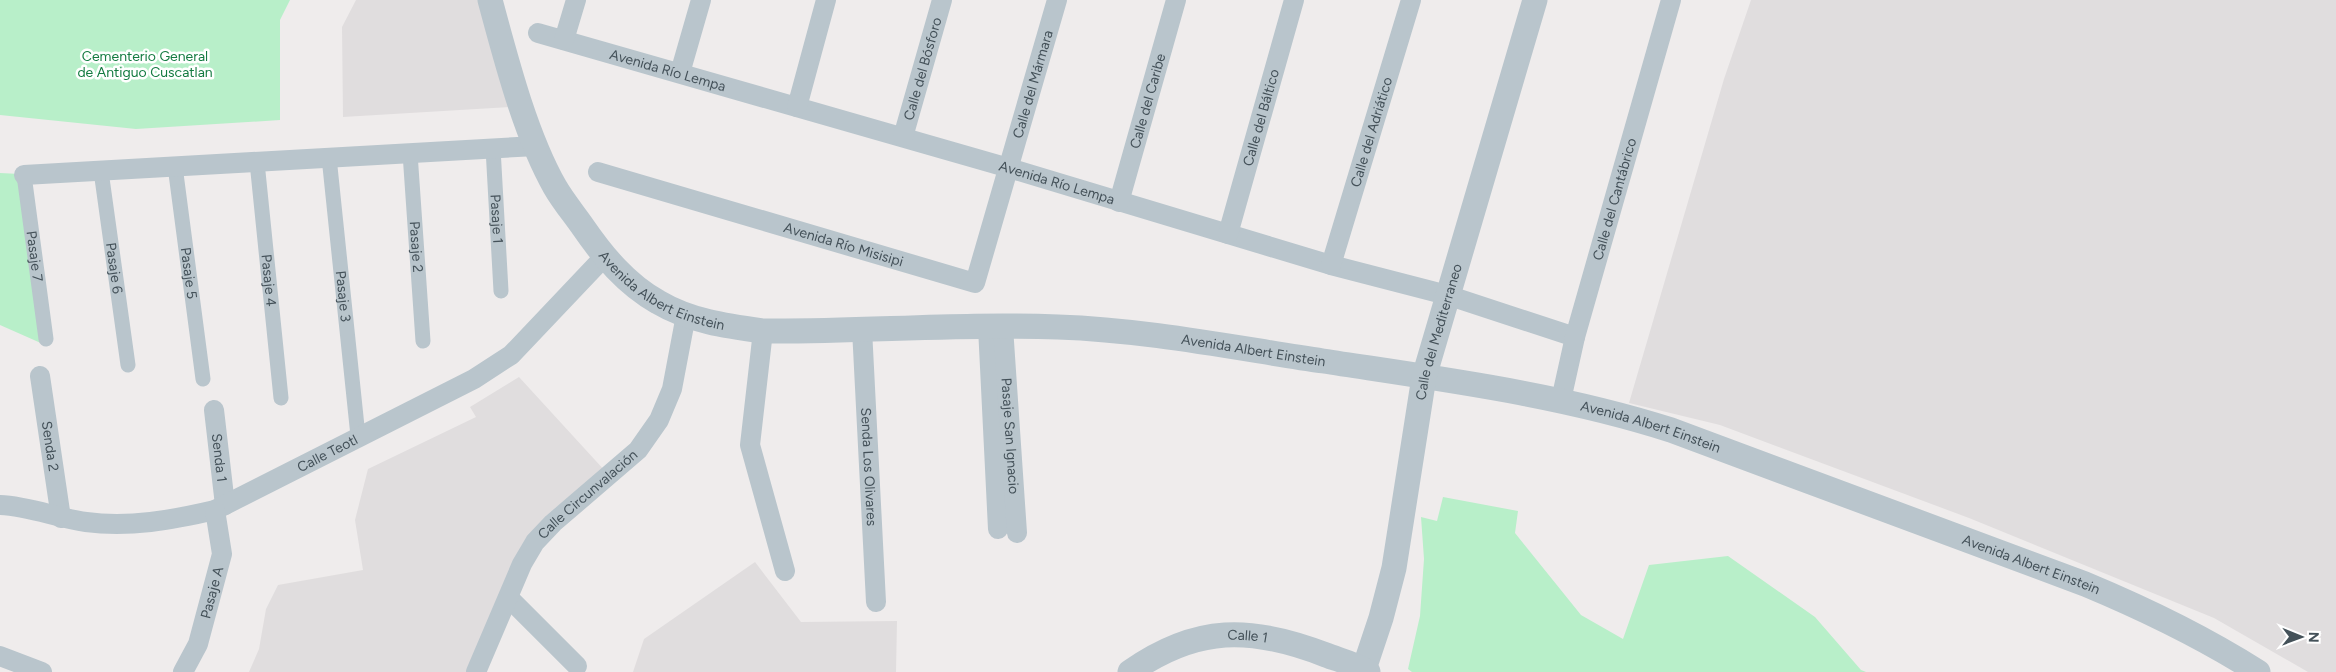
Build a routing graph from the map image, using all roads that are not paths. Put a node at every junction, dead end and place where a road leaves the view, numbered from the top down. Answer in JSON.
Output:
{"nodes":[{"id":1,"x":490,"y":0,"type":"edge"},
{"id":2,"x":576,"y":0,"type":"edge"},
{"id":3,"x":701,"y":0,"type":"edge"},
{"id":4,"x":826,"y":0,"type":"edge"},
{"id":5,"x":942,"y":0,"type":"edge"},
{"id":6,"x":1057,"y":0,"type":"edge"},
{"id":7,"x":1176,"y":0,"type":"edge"},
{"id":8,"x":1294,"y":0,"type":"edge"},
{"id":9,"x":1411,"y":0,"type":"edge"},
{"id":10,"x":1535,"y":0,"type":"edge"},
{"id":11,"x":1671,"y":0,"type":"edge"},
{"id":12,"x":538,"y":33,"type":"dead end"},
{"id":13,"x":564,"y":40,"type":"junction"},
{"id":14,"x":680,"y":73,"type":"junction"},
{"id":15,"x":797,"y":107,"type":"junction"},
{"id":16,"x":903,"y":137,"type":"junction"},
{"id":17,"x":536,"y":146,"type":"junction"},
{"id":18,"x":493,"y":148,"type":"junction"},
{"id":19,"x":410,"y":153,"type":"junction"},
{"id":20,"x":329,"y":158,"type":"junction"},
{"id":21,"x":257,"y":162,"type":"junction"},
{"id":22,"x":175,"y":166,"type":"junction"},
{"id":23,"x":1009,"y":168,"type":"junction"},
{"id":24,"x":101,"y":171,"type":"junction"},
{"id":25,"x":598,"y":172,"type":"dead end"},
{"id":26,"x":24,"y":175,"type":"joint"},
{"id":27,"x":1119,"y":202,"type":"junction"},
{"id":28,"x":1228,"y":234,"type":"junction"},
{"id":29,"x":604,"y":257,"type":"junction"},
{"id":30,"x":1331,"y":265,"type":"junction"},
{"id":31,"x":501,"y":291,"type":"dead end"},
{"id":32,"x":1446,"y":295,"type":"junction"},
{"id":33,"x":686,"y":315,"type":"junction"},
{"id":34,"x":862,"y":330,"type":"junction"},
{"id":35,"x":763,"y":331,"type":"junction"},
{"id":36,"x":996,"y":333,"type":"junction"},
{"id":37,"x":1575,"y":338,"type":"junction"},
{"id":38,"x":46,"y":339,"type":"dead end"},
{"id":39,"x":423,"y":341,"type":"dead end"},
{"id":40,"x":128,"y":365,"type":"dead end"},
{"id":41,"x":40,"y":376,"type":"dead end"},
{"id":42,"x":1424,"y":377,"type":"junction"},
{"id":43,"x":203,"y":380,"type":"dead end"},
{"id":44,"x":281,"y":398,"type":"dead end"},
{"id":45,"x":1561,"y":400,"type":"junction"},
{"id":46,"x":214,"y":410,"type":"dead end"},
{"id":47,"x":358,"y":436,"type":"junction"},
{"id":48,"x":0,"y":505,"type":"edge"},
{"id":49,"x":220,"y":508,"type":"junction"},
{"id":50,"x":61,"y":518,"type":"junction"},
{"id":51,"x":1008,"y":531,"type":"dead end"},
{"id":52,"x":785,"y":571,"type":"dead end"},
{"id":53,"x":509,"y":598,"type":"junction"},
{"id":54,"x":876,"y":602,"type":"dead end"},
{"id":55,"x":0,"y":656,"type":"edge"},
{"id":56,"x":577,"y":666,"type":"dead end"},
{"id":57,"x":1366,"y":670,"type":"edge"},
{"id":58,"x":42,"y":672,"type":"edge"},
{"id":59,"x":183,"y":672,"type":"edge"},
{"id":60,"x":476,"y":672,"type":"edge"},
{"id":61,"x":1130,"y":672,"type":"edge"},
{"id":62,"x":2258,"y":672,"type":"edge"}],
"edges":[{"from":1,"to":17,"type":"street","name":"Avenida Albert Einstein"},
{"from":2,"to":13,"type":"street"},
{"from":3,"to":14,"type":"street"},
{"from":4,"to":15,"type":"street"},
{"from":5,"to":16,"type":"street","name":"Calle del Bósforo"},
{"from":6,"to":23,"type":"street","name":"Calle del Mármara"},
{"from":7,"to":27,"type":"street","name":"Calle del Caribe"},
{"from":8,"to":28,"type":"street","name":"Calle del Báltico"},
{"from":9,"to":30,"type":"street","name":"Calle del Adriático"},
{"from":10,"to":32,"type":"street","name":"Calle del Mediterraneo"},
{"from":11,"to":37,"type":"street","name":"Calle del Cantábrico"},
{"from":12,"to":13,"type":"street","name":"Avenida Río Lempa"},
{"from":13,"to":14,"type":"street","name":"Avenida Río Lempa"},
{"from":14,"to":15,"type":"street","name":"Avenida Río Lempa"},
{"from":15,"to":16,"type":"street","name":"Avenida Río Lempa"},
{"from":16,"to":23,"type":"street","name":"Avenida Río Lempa"},
{"from":17,"to":18,"type":"street"},
{"from":17,"to":29,"type":"street","name":"Avenida Albert Einstein"},
{"from":18,"to":19,"type":"street"},
{"from":18,"to":31,"type":"street","name":"Pasaje 1"},
{"from":19,"to":20,"type":"street"},
{"from":19,"to":39,"type":"street","name":"Pasaje 2"},
{"from":20,"to":21,"type":"street"},
{"from":20,"to":47,"type":"street","name":"Pasaje 3"},
{"from":21,"to":22,"type":"street"},
{"from":21,"to":44,"type":"street","name":"Pasaje 4"},
{"from":22,"to":24,"type":"street"},
{"from":22,"to":43,"type":"street","name":"Pasaje 5"},
{"from":23,"to":25,"type":"street","name":"Avenida Río Misisipi"},
{"from":23,"to":27,"type":"street","name":"Avenida Río Lempa"},
{"from":24,"to":26,"type":"street"},
{"from":24,"to":40,"type":"street","name":"Pasaje 6"},
{"from":26,"to":38,"type":"street","name":"Pasaje 7"},
{"from":27,"to":28,"type":"street","name":"Avenida Río Lempa"},
{"from":28,"to":30,"type":"street","name":"Avenida Río Lempa"},
{"from":29,"to":33,"type":"street","name":"Avenida Albert Einstein"},
{"from":29,"to":47,"type":"street","name":"Calle Teotl"},
{"from":30,"to":32,"type":"street","name":"Avenida Río Lempa"},
{"from":32,"to":37,"type":"street","name":"Avenida Río Lempa"},
{"from":32,"to":42,"type":"street","name":"Calle del Mediterraneo"},
{"from":33,"to":35,"type":"street","name":"Avenida Albert Einstein"},
{"from":33,"to":53,"type":"street","name":"Calle Circunvalación"},
{"from":34,"to":35,"type":"street","name":"Avenida Albert Einstein"},
{"from":34,"to":36,"type":"street","name":"Avenida Albert Einstein"},
{"from":34,"to":54,"type":"street","name":"Senda Los Olivares"},
{"from":35,"to":52,"type":"street"},
{"from":36,"to":42,"type":"street","name":"Avenida Albert Einstein"},
{"from":36,"to":51,"type":"street"},
{"from":37,"to":45,"type":"street","name":"Calle del Cantábrico"},
{"from":41,"to":50,"type":"street","name":"Senda 2"},
{"from":42,"to":45,"type":"street","name":"Avenida Albert Einstein"},
{"from":42,"to":57,"type":"street","name":"Calle del Mediterraneo"},
{"from":45,"to":62,"type":"street","name":"Avenida Albert Einstein"},
{"from":46,"to":49,"type":"street","name":"Senda 1"},
{"from":47,"to":49,"type":"street","name":"Calle Teotl"},
{"from":48,"to":50,"type":"street","name":"Calle Teotl"},
{"from":49,"to":50,"type":"street","name":"Calle Teotl"},
{"from":49,"to":59,"type":"street","name":"Pasaje A"},
{"from":53,"to":56,"type":"street"},
{"from":53,"to":60,"type":"street","name":"Calle Circunvalación"},
{"from":55,"to":58,"type":"street"},
{"from":57,"to":61,"type":"street","name":"Calle 1"}]}
